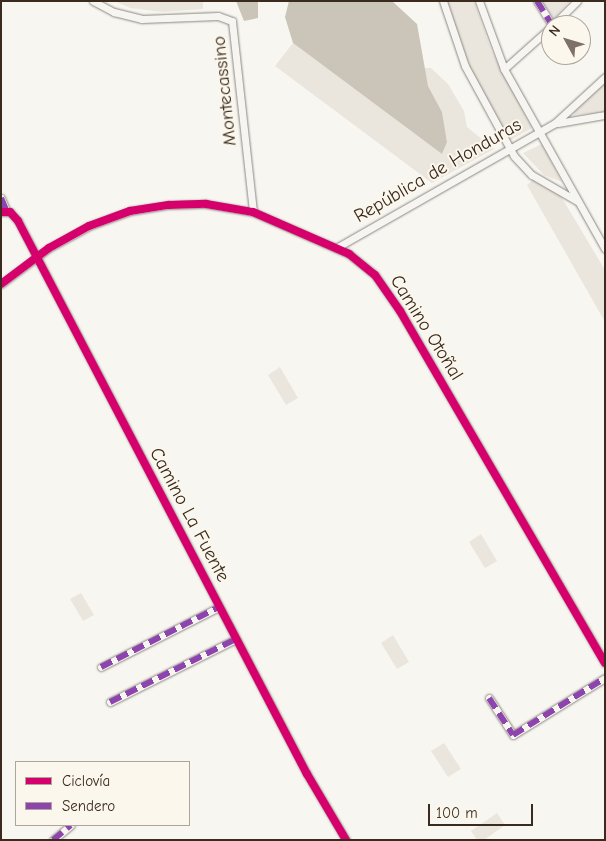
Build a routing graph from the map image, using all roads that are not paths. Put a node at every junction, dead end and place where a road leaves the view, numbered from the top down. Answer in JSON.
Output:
{"nodes":[{"id":1,"x":93,"y":1,"type":"edge"},
{"id":2,"x":443,"y":1,"type":"edge"},
{"id":3,"x":479,"y":1,"type":"edge"},
{"id":4,"x":538,"y":1,"type":"edge"},
{"id":5,"x":577,"y":1,"type":"edge"},
{"id":6,"x":546,"y":15,"type":"edge"},
{"id":7,"x":563,"y":15,"type":"edge"},
{"id":8,"x":541,"y":36,"type":"edge"},
{"id":9,"x":504,"y":68,"type":"junction"},
{"id":10,"x":605,"y":76,"type":"edge"},
{"id":11,"x":605,"y":115,"type":"edge"},
{"id":12,"x":555,"y":124,"type":"junction"},
{"id":13,"x":540,"y":132,"type":"junction"},
{"id":14,"x":510,"y":149,"type":"junction"},
{"id":15,"x":1,"y":198,"type":"edge"},
{"id":16,"x":579,"y":203,"type":"junction"},
{"id":17,"x":4,"y":211,"type":"edge"},
{"id":18,"x":253,"y":212,"type":"junction"},
{"id":19,"x":336,"y":248,"type":"junction"},
{"id":20,"x":605,"y":249,"type":"edge"},
{"id":21,"x":37,"y":258,"type":"junction"},
{"id":22,"x":1,"y":284,"type":"edge"},
{"id":23,"x":219,"y":606,"type":"junction"},
{"id":24,"x":236,"y":639,"type":"junction"},
{"id":25,"x":605,"y":663,"type":"edge"},
{"id":26,"x":101,"y":667,"type":"dead end"},
{"id":27,"x":605,"y":678,"type":"edge"},
{"id":28,"x":489,"y":698,"type":"dead end"},
{"id":29,"x":110,"y":702,"type":"dead end"},
{"id":30,"x":71,"y":826,"type":"edge"},
{"id":31,"x":53,"y":840,"type":"edge"},
{"id":32,"x":346,"y":840,"type":"edge"}],
"edges":[{"from":1,"to":18,"type":"street","name":"Montecassino"},
{"from":2,"to":14,"type":"street"},
{"from":3,"to":9,"type":"street"},
{"from":4,"to":6,"type":"street"},
{"from":5,"to":7,"type":"street"},
{"from":8,"to":9,"type":"street"},
{"from":9,"to":13,"type":"street"},
{"from":10,"to":12,"type":"street","name":"República de Honduras"},
{"from":11,"to":12,"type":"street","name":"República de Honduras"},
{"from":12,"to":13,"type":"street","name":"República de Honduras"},
{"from":13,"to":14,"type":"street","name":"República de Honduras"},
{"from":13,"to":16,"type":"street"},
{"from":14,"to":16,"type":"street"},
{"from":14,"to":19,"type":"street","name":"República de Honduras"},
{"from":15,"to":17,"type":"street","name":"Camino La Fuente"},
{"from":16,"to":20,"type":"street"},
{"from":17,"to":21,"type":"street","name":"Camino La Fuente"},
{"from":18,"to":19,"type":"street","name":"Camino Otoñal"},
{"from":18,"to":21,"type":"street","name":"Camino Otoñal"},
{"from":19,"to":25,"type":"street","name":"Camino Otoñal"},
{"from":21,"to":22,"type":"street","name":"Camino Otoñal"},
{"from":21,"to":23,"type":"street","name":"Camino La Fuente"},
{"from":23,"to":24,"type":"street","name":"Camino La Fuente"},
{"from":23,"to":26,"type":"street"},
{"from":24,"to":29,"type":"street"},
{"from":24,"to":32,"type":"street","name":"Camino La Fuente"},
{"from":27,"to":28,"type":"street"},
{"from":30,"to":31,"type":"street"}]}
